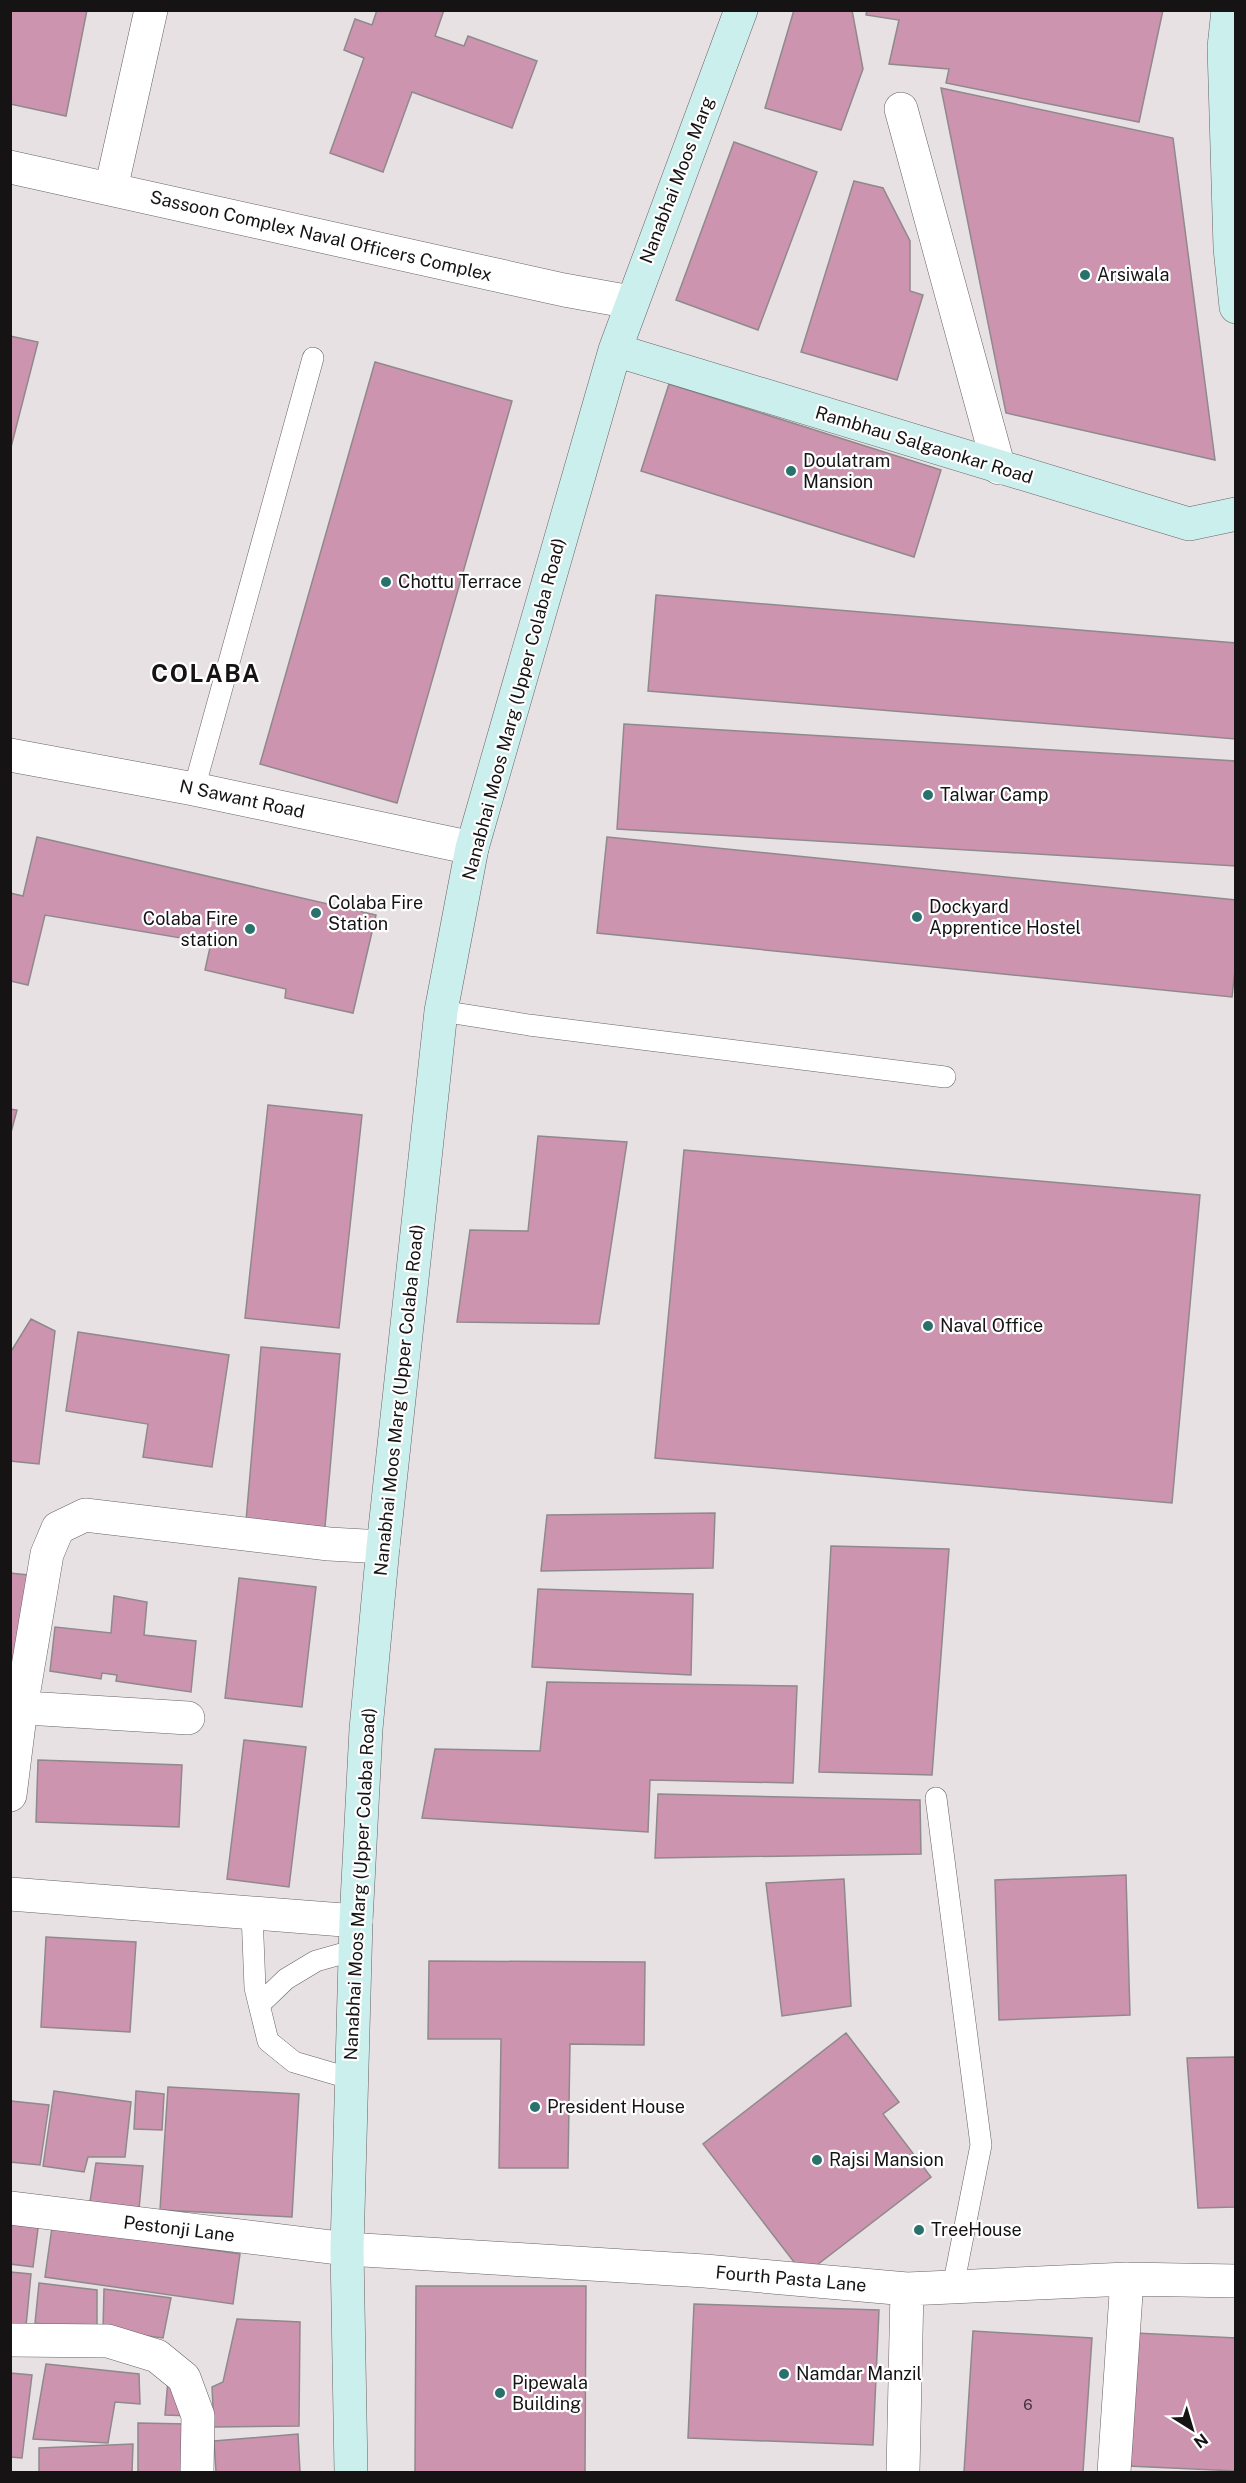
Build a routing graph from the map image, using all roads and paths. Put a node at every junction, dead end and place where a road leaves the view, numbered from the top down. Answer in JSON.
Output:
{"nodes":[{"id":1,"x":151,"y":10,"type":"edge"},
{"id":2,"x":741,"y":10,"type":"edge"},
{"id":3,"x":1228,"y":10,"type":"edge"},
{"id":4,"x":1230,"y":79,"type":"edge"},
{"id":5,"x":901,"y":109,"type":"dead end"},
{"id":6,"x":10,"y":167,"type":"edge"},
{"id":7,"x":111,"y":189,"type":"junction"},
{"id":8,"x":631,"y":302,"type":"junction"},
{"id":9,"x":1236,"y":307,"type":"edge"},
{"id":10,"x":615,"y":350,"type":"junction"},
{"id":11,"x":313,"y":358,"type":"dead end"},
{"id":12,"x":999,"y":468,"type":"junction"},
{"id":13,"x":1236,"y":514,"type":"edge"},
{"id":14,"x":10,"y":755,"type":"edge"},
{"id":15,"x":194,"y":789,"type":"junction"},
{"id":16,"x":472,"y":848,"type":"junction"},
{"id":17,"x":441,"y":1011,"type":"junction"},
{"id":18,"x":945,"y":1077,"type":"dead end"},
{"id":19,"x":383,"y":1547,"type":"junction"},
{"id":20,"x":16,"y":1708,"type":"edge"},
{"id":21,"x":188,"y":1718,"type":"dead end"},
{"id":22,"x":10,"y":1795,"type":"edge"},
{"id":23,"x":936,"y":1798,"type":"dead end"},
{"id":24,"x":10,"y":1894,"type":"edge"},
{"id":25,"x":252,"y":1912,"type":"junction"},
{"id":26,"x":356,"y":1936,"type":"junction"},
{"id":27,"x":260,"y":2004,"type":"junction"},
{"id":28,"x":351,"y":2079,"type":"junction"},
{"id":29,"x":10,"y":2208,"type":"edge"},
{"id":30,"x":347,"y":2249,"type":"junction"},
{"id":31,"x":1126,"y":2279,"type":"junction"},
{"id":32,"x":1236,"y":2281,"type":"edge"},
{"id":33,"x":953,"y":2287,"type":"junction"},
{"id":34,"x":907,"y":2289,"type":"junction"},
{"id":35,"x":10,"y":2340,"type":"edge"},
{"id":36,"x":197,"y":2472,"type":"edge"},
{"id":37,"x":351,"y":2472,"type":"edge"},
{"id":38,"x":903,"y":2472,"type":"edge"},
{"id":39,"x":1113,"y":2472,"type":"edge"}],
"edges":[{"from":1,"to":7,"type":"street"},
{"from":2,"to":8,"type":"main road","name":"Nanabhai Moos Marg"},
{"from":3,"to":4,"type":"main road"},
{"from":4,"to":9,"type":"main road"},
{"from":5,"to":12,"type":"street"},
{"from":6,"to":7,"type":"street","name":"Sassoon Complex Naval Officers Complex"},
{"from":7,"to":8,"type":"street","name":"Sassoon Complex Naval Officers Complex"},
{"from":8,"to":10,"type":"main road","name":"Nanabhai Moos Marg"},
{"from":10,"to":12,"type":"main road","name":"Rambhau Salgaonkar Road"},
{"from":10,"to":16,"type":"main road","name":"Nanabhai Moos Marg (Upper Colaba Road)"},
{"from":11,"to":15,"type":"lane"},
{"from":12,"to":13,"type":"main road","name":"Rambhau Salgaonkar Road"},
{"from":14,"to":15,"type":"street","name":"N Sawant Road"},
{"from":15,"to":16,"type":"street","name":"N Sawant Road"},
{"from":16,"to":17,"type":"main road","name":"Nanabhai Moos Marg (Upper Colaba Road)"},
{"from":17,"to":18,"type":"lane"},
{"from":17,"to":19,"type":"main road","name":"Nanabhai Moos Marg (Upper Colaba Road)"},
{"from":19,"to":20,"type":"street"},
{"from":19,"to":26,"type":"main road","name":"Nanabhai Moos Marg (Upper Colaba Road)"},
{"from":20,"to":21,"type":"street"},
{"from":20,"to":22,"type":"street"},
{"from":23,"to":33,"type":"lane"},
{"from":24,"to":25,"type":"street"},
{"from":25,"to":26,"type":"street"},
{"from":25,"to":27,"type":"lane"},
{"from":26,"to":27,"type":"lane"},
{"from":26,"to":28,"type":"main road","name":"Nanabhai Moos Marg (Upper Colaba Road)"},
{"from":27,"to":28,"type":"lane"},
{"from":28,"to":30,"type":"main road","name":"Nanabhai Moos Marg (Upper Colaba Road)"},
{"from":29,"to":30,"type":"street","name":"Pestonji Lane"},
{"from":30,"to":34,"type":"street","name":"Fourth Pasta Lane"},
{"from":30,"to":37,"type":"main road","name":"Nanabhai Moos Marg (Upper Colaba Road)"},
{"from":31,"to":32,"type":"street","name":"Fourth Pasta Lane"},
{"from":31,"to":33,"type":"street","name":"Fourth Pasta Lane"},
{"from":31,"to":39,"type":"street"},
{"from":33,"to":34,"type":"street","name":"Fourth Pasta Lane"},
{"from":34,"to":38,"type":"street"},
{"from":35,"to":36,"type":"street"}]}
